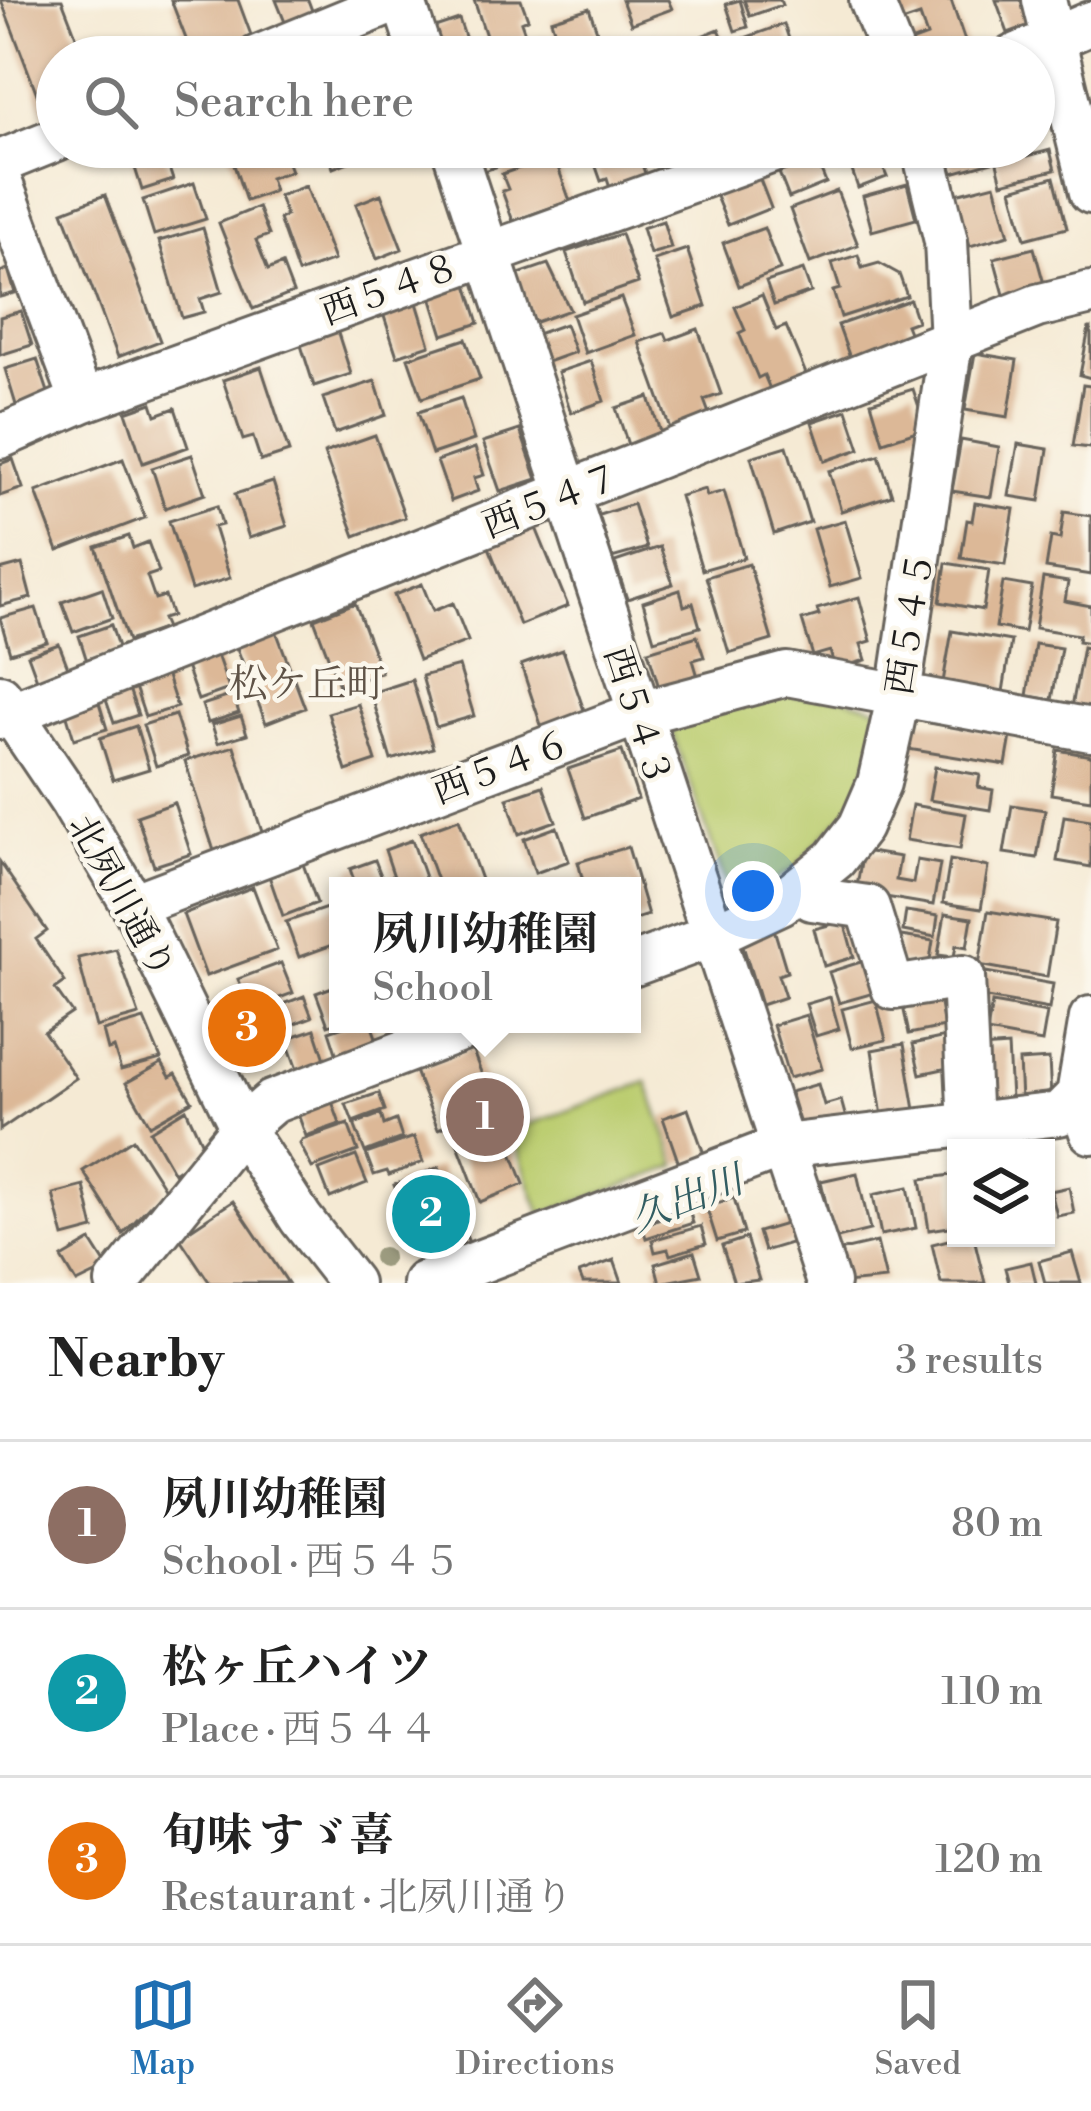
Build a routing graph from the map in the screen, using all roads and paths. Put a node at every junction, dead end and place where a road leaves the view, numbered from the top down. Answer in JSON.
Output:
{"nodes":[{"id":1,"x":400,"y":0,"type":"edge"},
{"id":2,"x":871,"y":0,"type":"edge"},
{"id":3,"x":1063,"y":20,"type":"edge"},
{"id":4,"x":310,"y":36,"type":"edge"},
{"id":5,"x":414,"y":36,"type":"edge"},
{"id":6,"x":886,"y":36,"type":"edge"},
{"id":7,"x":36,"y":147,"type":"edge"},
{"id":8,"x":0,"y":162,"type":"edge"},
{"id":9,"x":460,"y":168,"type":"edge"},
{"id":10,"x":726,"y":168,"type":"edge"},
{"id":11,"x":928,"y":168,"type":"edge"},
{"id":12,"x":0,"y":181,"type":"edge"},
{"id":13,"x":1091,"y":192,"type":"edge"},
{"id":14,"x":489,"y":253,"type":"junction"},
{"id":15,"x":1091,"y":293,"type":"edge"},
{"id":16,"x":952,"y":342,"type":"junction"},
{"id":17,"x":82,"y":401,"type":"junction"},
{"id":18,"x":0,"y":437,"type":"edge"},
{"id":19,"x":568,"y":493,"type":"junction"},
{"id":20,"x":899,"y":694,"type":"junction"},
{"id":21,"x":4,"y":708,"type":"edge"},
{"id":22,"x":637,"y":714,"type":"junction"},
{"id":23,"x":1091,"y":730,"type":"edge"},
{"id":24,"x":807,"y":884,"type":"junction"},
{"id":25,"x":134,"y":905,"type":"junction"},
{"id":26,"x":713,"y":935,"type":"junction"},
{"id":27,"x":641,"y":962,"type":"edge"},
{"id":28,"x":1091,"y":1018,"type":"edge"},
{"id":29,"x":454,"y":1033,"type":"edge"},
{"id":30,"x":1088,"y":1122,"type":"edge"},
{"id":31,"x":970,"y":1126,"type":"junction"},
{"id":32,"x":242,"y":1128,"type":"junction"},
{"id":33,"x":782,"y":1146,"type":"junction"},
{"id":34,"x":117,"y":1283,"type":"edge"},
{"id":35,"x":350,"y":1283,"type":"edge"},
{"id":36,"x":424,"y":1283,"type":"edge"},
{"id":37,"x":828,"y":1283,"type":"edge"}],
"edges":[{"from":1,"to":4,"type":"street"},
{"from":1,"to":5,"type":"street"},
{"from":2,"to":6,"type":"street"},
{"from":3,"to":13,"type":"street"},
{"from":7,"to":8,"type":"street"},
{"from":9,"to":14,"type":"street","name":"西５４３"},
{"from":10,"to":14,"type":"street","name":"西５４８"},
{"from":11,"to":16,"type":"street","name":"西５４５"},
{"from":12,"to":17,"type":"street"},
{"from":14,"to":17,"type":"street","name":"西５４８"},
{"from":14,"to":19,"type":"street","name":"西５４３"},
{"from":15,"to":16,"type":"street","name":"西５４７"},
{"from":16,"to":19,"type":"street","name":"西５４７"},
{"from":16,"to":20,"type":"street","name":"西５４５"},
{"from":17,"to":18,"type":"street","name":"西５４８"},
{"from":19,"to":21,"type":"street","name":"西５４７"},
{"from":19,"to":22,"type":"street","name":"西５４３"},
{"from":20,"to":22,"type":"street","name":"西５４６"},
{"from":20,"to":23,"type":"street","name":"西５４６"},
{"from":20,"to":24,"type":"street","name":"西５４５"},
{"from":21,"to":25,"type":"street","name":"北夙川通り"},
{"from":22,"to":25,"type":"street","name":"西５４６"},
{"from":22,"to":26,"type":"street","name":"西５４３"},
{"from":24,"to":26,"type":"street","name":"西５４５"},
{"from":24,"to":31,"type":"street"},
{"from":25,"to":32,"type":"street","name":"北夙川通り"},
{"from":26,"to":27,"type":"street","name":"西５４５"},
{"from":26,"to":33,"type":"street","name":"西５４３"},
{"from":28,"to":30,"type":"street"},
{"from":29,"to":32,"type":"street"},
{"from":30,"to":31,"type":"street"},
{"from":31,"to":33,"type":"street"},
{"from":32,"to":34,"type":"street"},
{"from":32,"to":35,"type":"street","name":"北夙川通り"},
{"from":33,"to":36,"type":"street"},
{"from":33,"to":37,"type":"street","name":"西５４３"}]}
